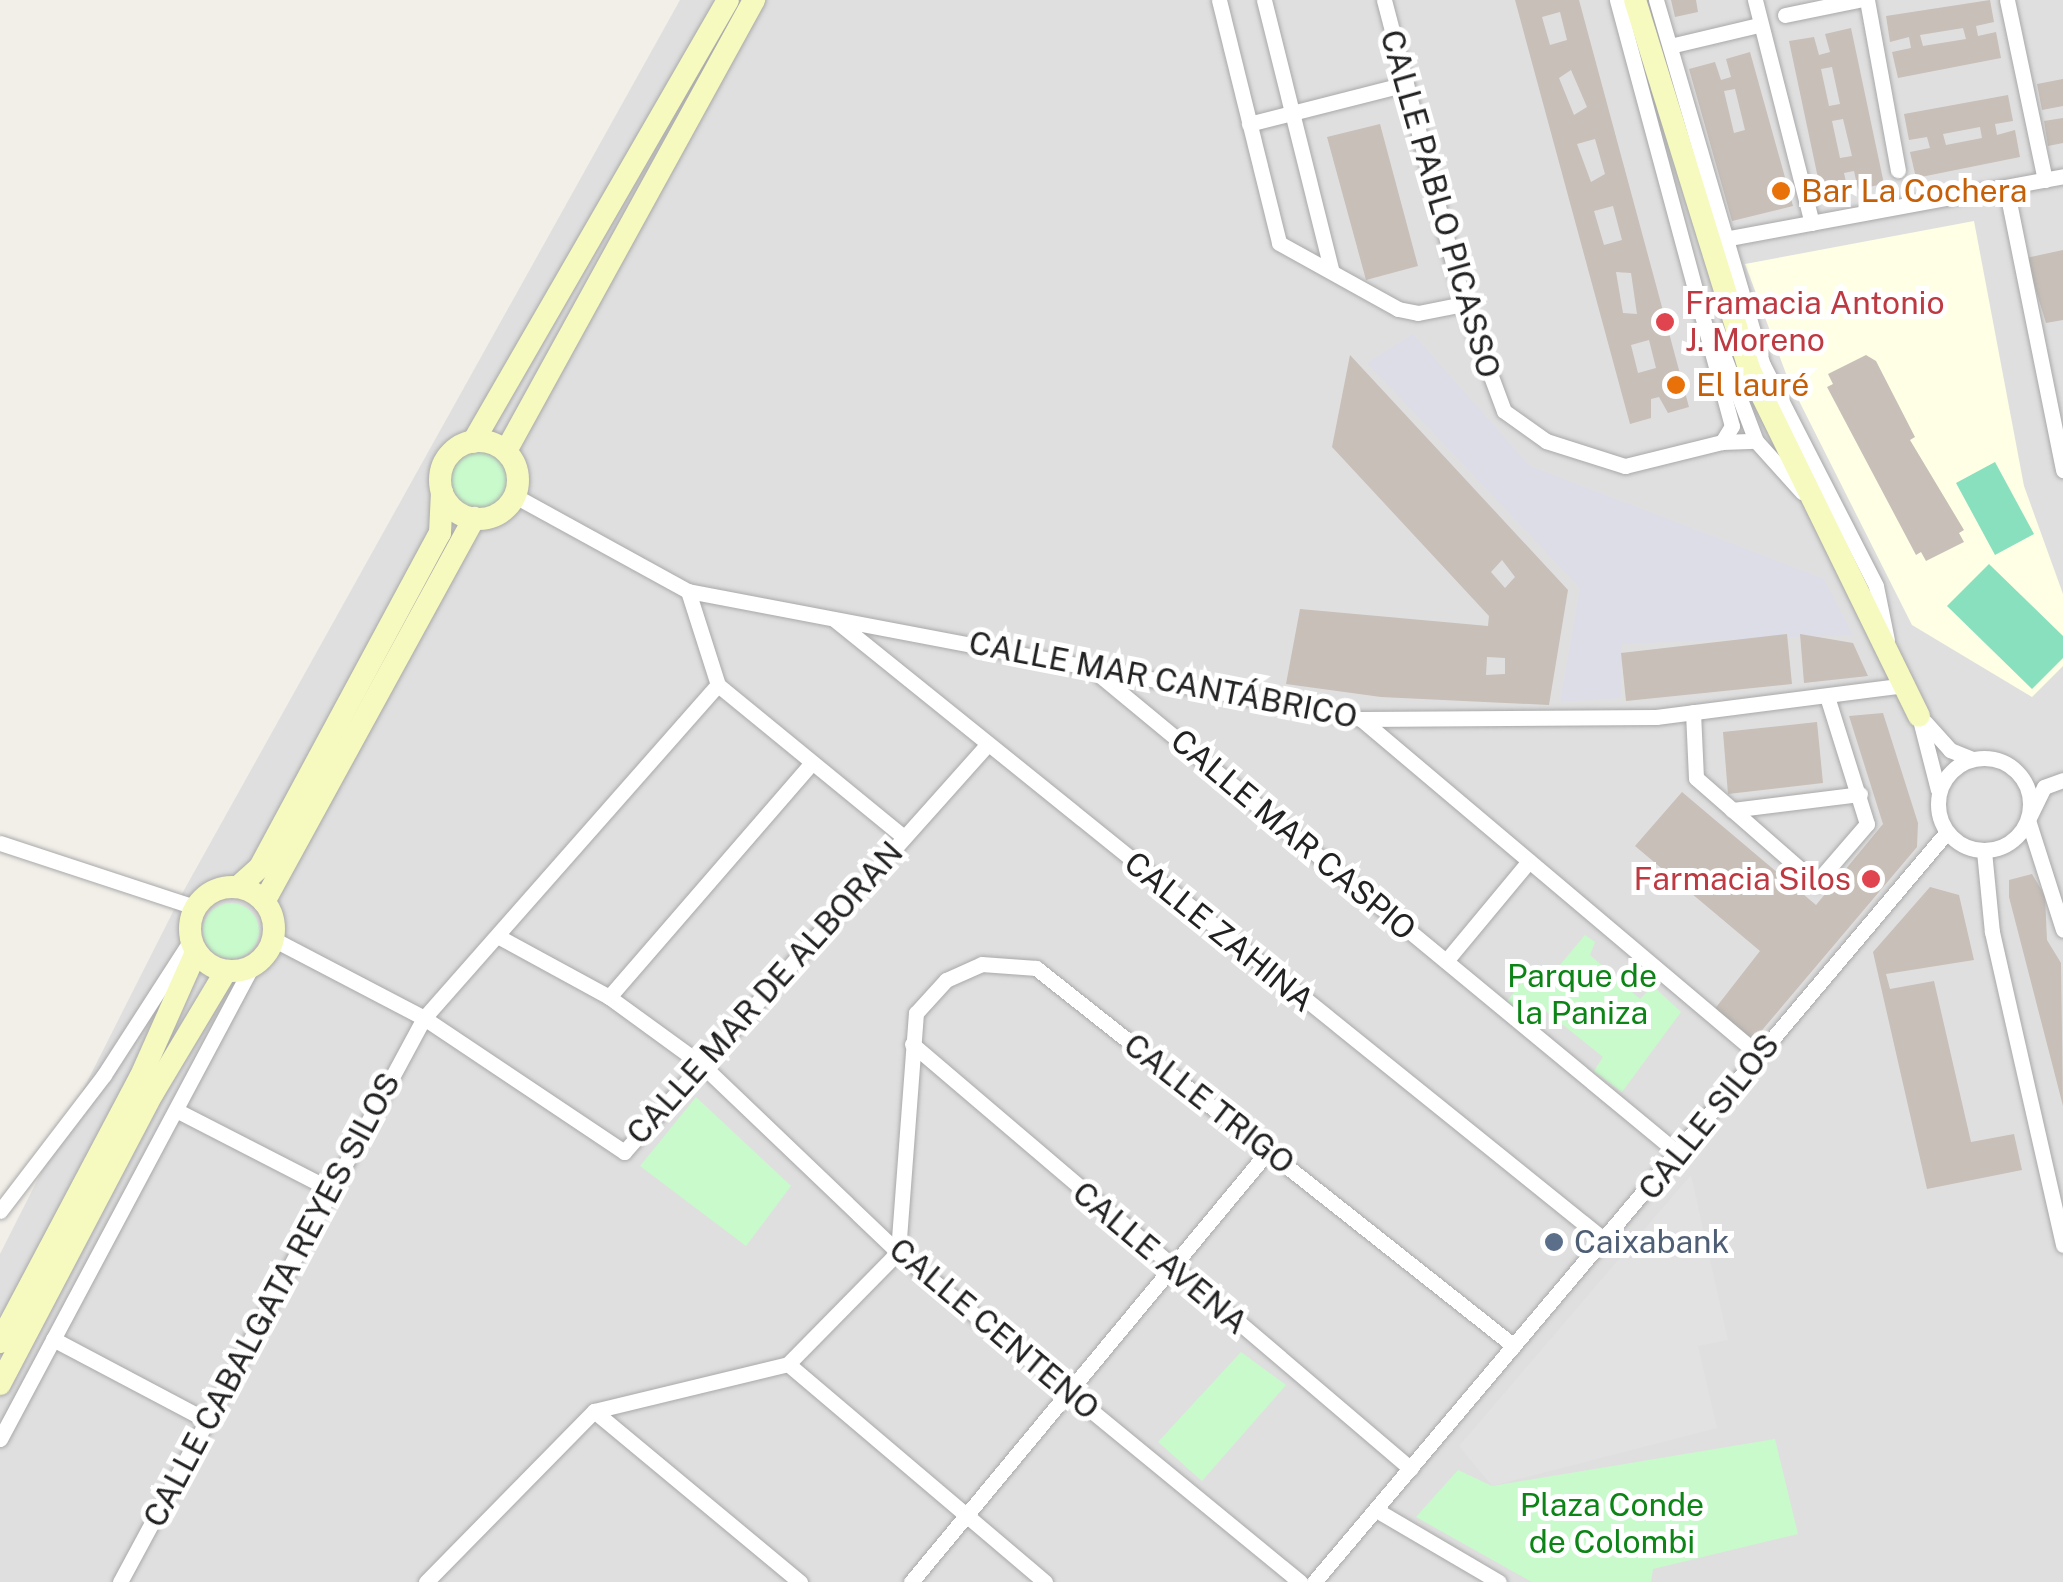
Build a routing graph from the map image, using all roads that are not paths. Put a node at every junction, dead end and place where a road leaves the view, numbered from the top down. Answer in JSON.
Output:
{"nodes":[{"id":1,"x":728,"y":0,"type":"edge"},
{"id":2,"x":754,"y":0,"type":"edge"},
{"id":3,"x":1218,"y":0,"type":"edge"},
{"id":4,"x":1264,"y":0,"type":"edge"},
{"id":5,"x":1384,"y":0,"type":"edge"},
{"id":6,"x":1617,"y":0,"type":"edge"},
{"id":7,"x":1635,"y":0,"type":"edge"},
{"id":8,"x":1656,"y":0,"type":"edge"},
{"id":9,"x":1754,"y":0,"type":"edge"},
{"id":10,"x":1858,"y":0,"type":"edge"},
{"id":11,"x":1867,"y":0,"type":"edge"},
{"id":12,"x":2007,"y":0,"type":"edge"},
{"id":13,"x":1785,"y":15,"type":"dead end"},
{"id":14,"x":1759,"y":26,"type":"junction"},
{"id":15,"x":1670,"y":46,"type":"junction"},
{"id":16,"x":1406,"y":84,"type":"junction"},
{"id":17,"x":1293,"y":112,"type":"junction"},
{"id":18,"x":1249,"y":124,"type":"junction"},
{"id":19,"x":1898,"y":170,"type":"dead end"},
{"id":20,"x":2063,"y":176,"type":"edge"},
{"id":21,"x":2045,"y":180,"type":"junction"},
{"id":22,"x":2006,"y":187,"type":"junction"},
{"id":23,"x":1812,"y":222,"type":"junction"},
{"id":24,"x":1724,"y":239,"type":"junction"},
{"id":25,"x":1684,"y":257,"type":"junction"},
{"id":26,"x":1331,"y":269,"type":"junction"},
{"id":27,"x":1464,"y":304,"type":"junction"},
{"id":28,"x":2058,"y":423,"type":"edge"},
{"id":29,"x":1756,"y":441,"type":"junction"},
{"id":30,"x":473,"y":442,"type":"junction"},
{"id":31,"x":1722,"y":442,"type":"junction"},
{"id":32,"x":506,"y":451,"type":"junction"},
{"id":33,"x":2063,"y":470,"type":"edge"},
{"id":34,"x":442,"y":492,"type":"junction"},
{"id":35,"x":515,"y":496,"type":"junction"},
{"id":36,"x":1808,"y":498,"type":"junction"},
{"id":37,"x":474,"y":518,"type":"junction"},
{"id":38,"x":688,"y":591,"type":"junction"},
{"id":39,"x":834,"y":620,"type":"junction"},
{"id":40,"x":1889,"y":664,"type":"junction"},
{"id":41,"x":1094,"y":670,"type":"junction"},
{"id":42,"x":718,"y":685,"type":"junction"},
{"id":43,"x":1899,"y":686,"type":"junction"},
{"id":44,"x":1827,"y":696,"type":"junction"},
{"id":45,"x":1693,"y":712,"type":"junction"},
{"id":46,"x":1919,"y":716,"type":"junction"},
{"id":47,"x":1361,"y":719,"type":"junction"},
{"id":48,"x":986,"y":746,"type":"junction"},
{"id":49,"x":1972,"y":759,"type":"junction"},
{"id":50,"x":812,"y":764,"type":"junction"},
{"id":51,"x":2063,"y":780,"type":"edge"},
{"id":52,"x":1860,"y":794,"type":"junction"},
{"id":53,"x":1938,"y":795,"type":"junction"},
{"id":54,"x":1732,"y":810,"type":"junction"},
{"id":55,"x":2028,"y":820,"type":"junction"},
{"id":56,"x":1947,"y":832,"type":"junction"},
{"id":57,"x":904,"y":837,"type":"junction"},
{"id":58,"x":0,"y":843,"type":"edge"},
{"id":59,"x":1984,"y":851,"type":"junction"},
{"id":60,"x":1528,"y":861,"type":"junction"},
{"id":61,"x":238,"y":887,"type":"junction"},
{"id":62,"x":264,"y":902,"type":"junction"},
{"id":63,"x":195,"y":907,"type":"junction"},
{"id":64,"x":2063,"y":930,"type":"edge"},
{"id":65,"x":501,"y":938,"type":"junction"},
{"id":66,"x":273,"y":939,"type":"junction"},
{"id":67,"x":193,"y":946,"type":"junction"},
{"id":68,"x":1446,"y":961,"type":"junction"},
{"id":69,"x":252,"y":966,"type":"junction"},
{"id":70,"x":226,"y":971,"type":"junction"},
{"id":71,"x":609,"y":998,"type":"junction"},
{"id":72,"x":424,"y":1018,"type":"junction"},
{"id":73,"x":912,"y":1044,"type":"junction"},
{"id":74,"x":1759,"y":1055,"type":"junction"},
{"id":75,"x":700,"y":1063,"type":"junction"},
{"id":76,"x":176,"y":1110,"type":"junction"},
{"id":77,"x":1269,"y":1150,"type":"junction"},
{"id":78,"x":1679,"y":1154,"type":"junction"},
{"id":79,"x":330,"y":1188,"type":"junction"},
{"id":80,"x":2057,"y":1195,"type":"edge"},
{"id":81,"x":0,"y":1210,"type":"edge"},
{"id":82,"x":1606,"y":1242,"type":"junction"},
{"id":83,"x":2063,"y":1244,"type":"edge"},
{"id":84,"x":898,"y":1252,"type":"junction"},
{"id":85,"x":1170,"y":1270,"type":"junction"},
{"id":86,"x":54,"y":1339,"type":"junction"},
{"id":87,"x":0,"y":1342,"type":"edge"},
{"id":88,"x":1514,"y":1346,"type":"junction"},
{"id":89,"x":788,"y":1364,"type":"junction"},
{"id":90,"x":0,"y":1384,"type":"edge"},
{"id":91,"x":1068,"y":1391,"type":"junction"},
{"id":92,"x":594,"y":1412,"type":"junction"},
{"id":93,"x":206,"y":1420,"type":"junction"},
{"id":94,"x":0,"y":1439,"type":"edge"},
{"id":95,"x":1411,"y":1469,"type":"junction"},
{"id":96,"x":1378,"y":1511,"type":"junction"},
{"id":97,"x":966,"y":1515,"type":"junction"},
{"id":98,"x":120,"y":1582,"type":"edge"},
{"id":99,"x":426,"y":1582,"type":"edge"},
{"id":100,"x":800,"y":1582,"type":"edge"},
{"id":101,"x":911,"y":1582,"type":"edge"},
{"id":102,"x":1045,"y":1582,"type":"edge"},
{"id":103,"x":1300,"y":1582,"type":"edge"},
{"id":104,"x":1314,"y":1582,"type":"edge"},
{"id":105,"x":1499,"y":1582,"type":"edge"}],
"edges":[{"from":1,"to":30,"type":"main road"},
{"from":2,"to":32,"type":"main road"},
{"from":3,"to":18,"type":"street"},
{"from":4,"to":17,"type":"street"},
{"from":5,"to":16,"type":"street","name":"CALLE PABLO PICASSO"},
{"from":6,"to":25,"type":"street"},
{"from":7,"to":36,"type":"main road"},
{"from":8,"to":15,"type":"street"},
{"from":9,"to":14,"type":"street"},
{"from":10,"to":13,"type":"street"},
{"from":11,"to":19,"type":"street"},
{"from":12,"to":21,"type":"street"},
{"from":14,"to":15,"type":"street"},
{"from":14,"to":23,"type":"street"},
{"from":15,"to":24,"type":"street"},
{"from":16,"to":17,"type":"street"},
{"from":16,"to":27,"type":"street","name":"CALLE PABLO PICASSO"},
{"from":17,"to":18,"type":"street"},
{"from":17,"to":26,"type":"street"},
{"from":18,"to":26,"type":"street"},
{"from":20,"to":21,"type":"street"},
{"from":21,"to":22,"type":"street"},
{"from":22,"to":23,"type":"street"},
{"from":22,"to":28,"type":"street"},
{"from":23,"to":24,"type":"street"},
{"from":24,"to":40,"type":"street"},
{"from":25,"to":29,"type":"street"},
{"from":25,"to":31,"type":"street"},
{"from":26,"to":27,"type":"street"},
{"from":27,"to":31,"type":"street","name":"CALLE PABLO PICASSO"},
{"from":28,"to":33,"type":"street"},
{"from":29,"to":31,"type":"street","name":"CALLE PABLO PICASSO"},
{"from":29,"to":36,"type":"street"},
{"from":30,"to":32,"type":"main road"},
{"from":30,"to":34,"type":"main road"},
{"from":32,"to":35,"type":"main road"},
{"from":34,"to":37,"type":"main road"},
{"from":34,"to":61,"type":"main road"},
{"from":35,"to":37,"type":"main road"},
{"from":35,"to":38,"type":"street","name":"CALLE MAR CANTÁBRICO"},
{"from":36,"to":40,"type":"main road"},
{"from":37,"to":62,"type":"main road"},
{"from":38,"to":39,"type":"street","name":"CALLE MAR CANTÁBRICO"},
{"from":38,"to":42,"type":"street"},
{"from":39,"to":41,"type":"street","name":"CALLE MAR CANTÁBRICO"},
{"from":39,"to":48,"type":"street","name":"CALLE ZAHINA"},
{"from":40,"to":43,"type":"main road"},
{"from":41,"to":47,"type":"street","name":"CALLE MAR CANTÁBRICO"},
{"from":41,"to":68,"type":"street","name":"CALLE MAR CASPIO"},
{"from":42,"to":50,"type":"street"},
{"from":42,"to":65,"type":"street","name":"CALLE CABALGATA REYES SILOS"},
{"from":43,"to":44,"type":"street","name":"CALLE MAR CANTÁBRICO"},
{"from":43,"to":46,"type":"main road"},
{"from":44,"to":45,"type":"street","name":"CALLE MAR CANTÁBRICO"},
{"from":44,"to":52,"type":"street"},
{"from":45,"to":47,"type":"street","name":"CALLE MAR CANTÁBRICO"},
{"from":45,"to":54,"type":"street"},
{"from":46,"to":49,"type":"street"},
{"from":46,"to":53,"type":"street"},
{"from":47,"to":60,"type":"street"},
{"from":48,"to":57,"type":"street","name":"CALLE MAR DE ALBORAN"},
{"from":48,"to":82,"type":"street","name":"CALLE ZAHINA"},
{"from":49,"to":53,"type":"street"},
{"from":49,"to":55,"type":"street"},
{"from":50,"to":57,"type":"street"},
{"from":50,"to":71,"type":"street"},
{"from":51,"to":55,"type":"street"},
{"from":52,"to":54,"type":"street"},
{"from":52,"to":54,"type":"street"},
{"from":53,"to":56,"type":"street"},
{"from":55,"to":59,"type":"street"},
{"from":55,"to":64,"type":"street"},
{"from":56,"to":59,"type":"street"},
{"from":56,"to":74,"type":"street","name":"CALLE SILOS"},
{"from":57,"to":75,"type":"street","name":"CALLE MAR DE ALBORAN"},
{"from":58,"to":63,"type":"street"},
{"from":59,"to":80,"type":"street"},
{"from":60,"to":68,"type":"street"},
{"from":60,"to":74,"type":"street"},
{"from":61,"to":62,"type":"main road"},
{"from":61,"to":63,"type":"main road"},
{"from":62,"to":66,"type":"main road"},
{"from":63,"to":67,"type":"main road"},
{"from":65,"to":71,"type":"street","name":"CALLE CENTENO"},
{"from":65,"to":72,"type":"street","name":"CALLE CABALGATA REYES SILOS"},
{"from":66,"to":69,"type":"main road"},
{"from":66,"to":72,"type":"street"},
{"from":67,"to":70,"type":"main road"},
{"from":67,"to":81,"type":"street"},
{"from":67,"to":87,"type":"main road"},
{"from":68,"to":78,"type":"street","name":"CALLE MAR CASPIO"},
{"from":69,"to":70,"type":"main road"},
{"from":69,"to":76,"type":"street"},
{"from":70,"to":90,"type":"main road"},
{"from":71,"to":75,"type":"street","name":"CALLE CENTENO"},
{"from":72,"to":75,"type":"street","name":"CALLE MAR DE ALBORAN"},
{"from":72,"to":79,"type":"street","name":"CALLE CABALGATA REYES SILOS"},
{"from":73,"to":77,"type":"street","name":"CALLE TRIGO"},
{"from":73,"to":84,"type":"street","name":"CALLE TRIGO"},
{"from":73,"to":85,"type":"street","name":"CALLE AVENA"},
{"from":74,"to":78,"type":"street","name":"CALLE SILOS"},
{"from":75,"to":84,"type":"street","name":"CALLE CENTENO"},
{"from":76,"to":79,"type":"street"},
{"from":76,"to":86,"type":"street"},
{"from":77,"to":85,"type":"street"},
{"from":77,"to":88,"type":"street","name":"CALLE TRIGO"},
{"from":78,"to":82,"type":"street","name":"CALLE SILOS"},
{"from":79,"to":93,"type":"street","name":"CALLE CABALGATA REYES SILOS"},
{"from":80,"to":83,"type":"street"},
{"from":82,"to":88,"type":"street","name":"CALLE SILOS"},
{"from":84,"to":89,"type":"street"},
{"from":84,"to":91,"type":"street","name":"CALLE CENTENO"},
{"from":85,"to":91,"type":"street"},
{"from":85,"to":95,"type":"street","name":"CALLE AVENA"},
{"from":86,"to":93,"type":"street"},
{"from":86,"to":94,"type":"street"},
{"from":88,"to":95,"type":"street","name":"CALLE SILOS"},
{"from":89,"to":92,"type":"street"},
{"from":89,"to":97,"type":"street"},
{"from":91,"to":97,"type":"street"},
{"from":91,"to":103,"type":"street","name":"CALLE CENTENO"},
{"from":92,"to":99,"type":"street"},
{"from":92,"to":100,"type":"street"},
{"from":93,"to":98,"type":"street","name":"CALLE CABALGATA REYES SILOS"},
{"from":95,"to":96,"type":"street","name":"CALLE SILOS"},
{"from":96,"to":104,"type":"street","name":"CALLE SILOS"},
{"from":96,"to":105,"type":"street"},
{"from":97,"to":101,"type":"street"},
{"from":97,"to":102,"type":"street"}]}
